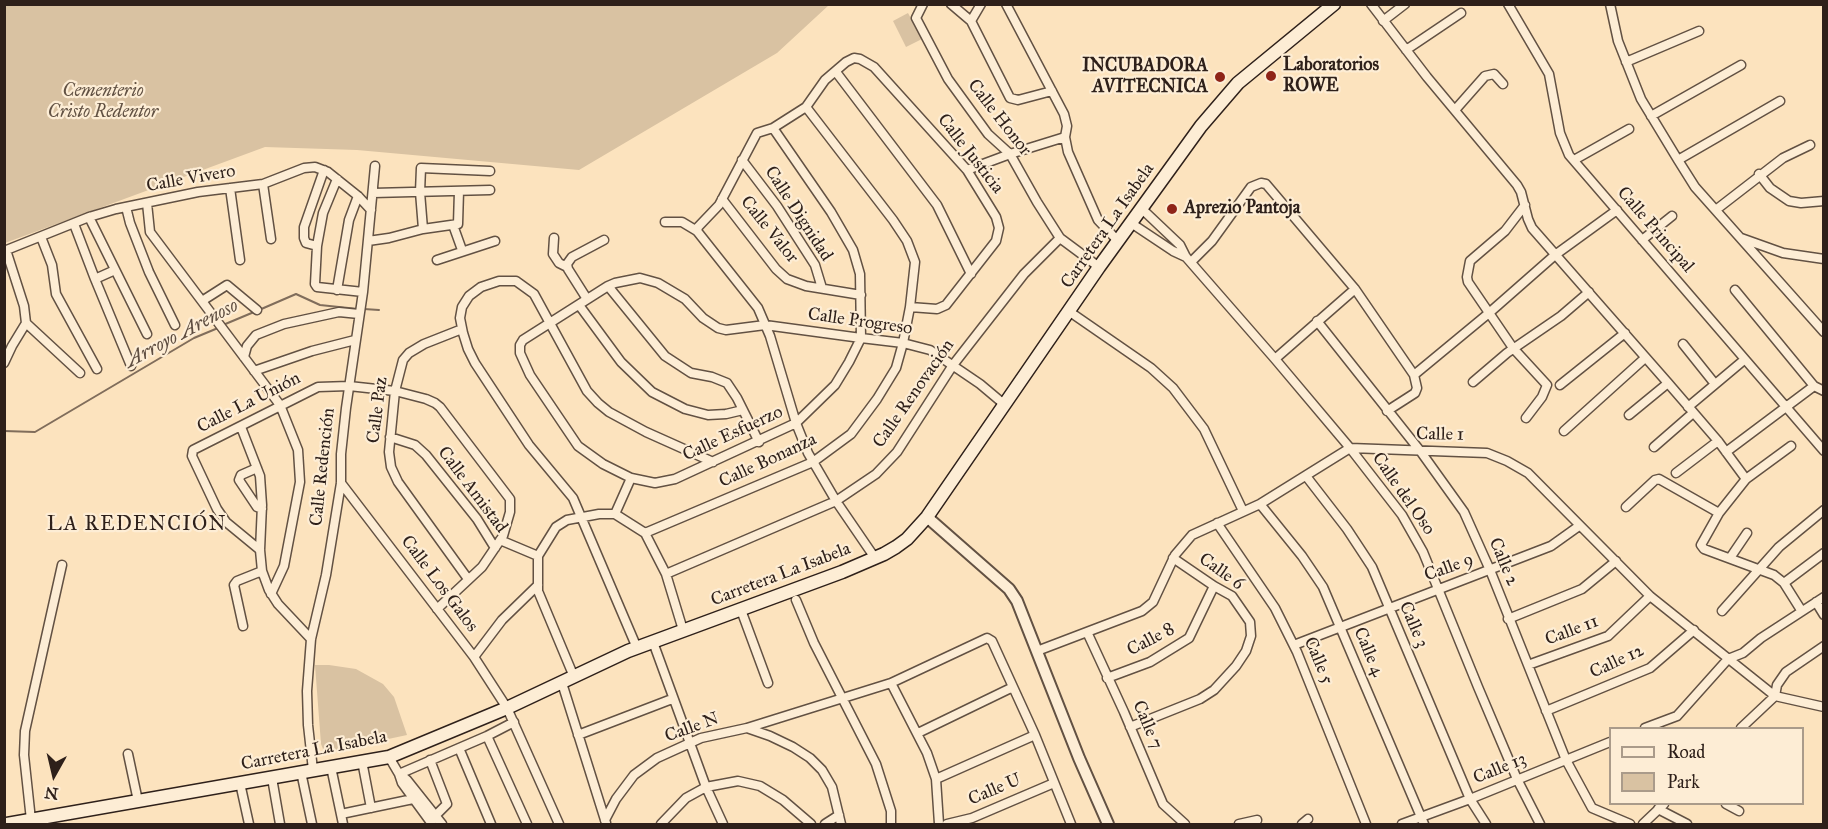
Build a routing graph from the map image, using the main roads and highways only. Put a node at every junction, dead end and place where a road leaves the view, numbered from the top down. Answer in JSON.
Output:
{"nodes":[{"id":1,"x":1334,"y":4,"type":"edge"},
{"id":2,"x":7,"y":825,"type":"edge"}],
"edges":[{"from":1,"to":2,"type":"main road","name":"Carretera La Isabela"}]}
